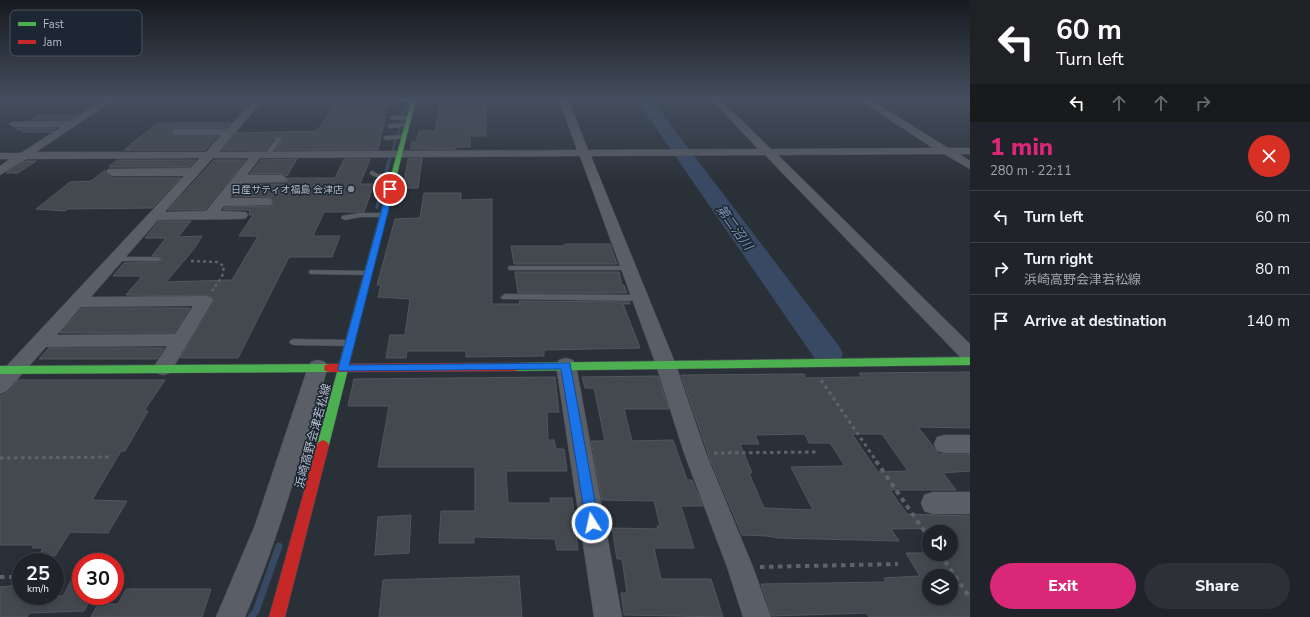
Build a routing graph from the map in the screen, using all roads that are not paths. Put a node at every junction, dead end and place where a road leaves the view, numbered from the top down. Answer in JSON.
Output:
{"nodes":[{"id":1,"x":67,"y":128,"type":"edge"},
{"id":2,"x":233,"y":128,"type":"edge"},
{"id":3,"x":406,"y":128,"type":"edge"},
{"id":4,"x":574,"y":128,"type":"edge"},
{"id":5,"x":744,"y":128,"type":"edge"},
{"id":6,"x":908,"y":128,"type":"edge"},
{"id":7,"x":176,"y":132,"type":"dead end"},
{"id":8,"x":229,"y":132,"type":"junction"},
{"id":9,"x":404,"y":137,"type":"junction"},
{"id":10,"x":277,"y":138,"type":"dead end"},
{"id":11,"x":388,"y":138,"type":"dead end"},
{"id":12,"x":970,"y":151,"type":"edge"},
{"id":13,"x":947,"y":152,"type":"junction"},
{"id":14,"x":769,"y":153,"type":"junction"},
{"id":15,"x":583,"y":154,"type":"junction"},
{"id":16,"x":262,"y":155,"type":"junction"},
{"id":17,"x":393,"y":155,"type":"junction"},
{"id":18,"x":0,"y":156,"type":"edge"},
{"id":19,"x":22,"y":156,"type":"junction"},
{"id":20,"x":208,"y":156,"type":"junction"},
{"id":21,"x":970,"y":166,"type":"edge"},
{"id":22,"x":0,"y":171,"type":"edge"},
{"id":23,"x":112,"y":172,"type":"dead end"},
{"id":24,"x":193,"y":172,"type":"junction"},
{"id":25,"x":375,"y":174,"type":"dead end"},
{"id":26,"x":394,"y":176,"type":"junction"},
{"id":27,"x":238,"y":179,"type":"junction"},
{"id":28,"x":282,"y":179,"type":"dead end"},
{"id":29,"x":229,"y":191,"type":"junction"},
{"id":30,"x":257,"y":191,"type":"dead end"},
{"id":31,"x":220,"y":202,"type":"junction"},
{"id":32,"x":266,"y":202,"type":"dead end"},
{"id":33,"x":383,"y":215,"type":"junction"},
{"id":34,"x":154,"y":216,"type":"junction"},
{"id":35,"x":209,"y":216,"type":"junction"},
{"id":36,"x":241,"y":216,"type":"dead end"},
{"id":37,"x":346,"y":218,"type":"dead end"},
{"id":38,"x":115,"y":259,"type":"junction"},
{"id":39,"x":158,"y":259,"type":"dead end"},
{"id":40,"x":512,"y":268,"type":"dead end"},
{"id":41,"x":628,"y":268,"type":"junction"},
{"id":42,"x":313,"y":272,"type":"dead end"},
{"id":43,"x":368,"y":273,"type":"junction"},
{"id":44,"x":505,"y":297,"type":"dead end"},
{"id":45,"x":640,"y":298,"type":"junction"},
{"id":46,"x":76,"y":302,"type":"junction"},
{"id":47,"x":181,"y":340,"type":"junction"},
{"id":48,"x":40,"y":341,"type":"junction"},
{"id":49,"x":294,"y":342,"type":"dead end"},
{"id":50,"x":350,"y":344,"type":"junction"},
{"id":51,"x":970,"y":355,"type":"edge"},
{"id":52,"x":970,"y":361,"type":"edge"},
{"id":53,"x":666,"y":364,"type":"junction"},
{"id":54,"x":566,"y":365,"type":"junction"},
{"id":55,"x":318,"y":367,"type":"junction"},
{"id":56,"x":163,"y":368,"type":"junction"},
{"id":57,"x":343,"y":369,"type":"junction"},
{"id":58,"x":7,"y":370,"type":"edge"},
{"id":59,"x":0,"y":386,"type":"edge"},
{"id":60,"x":945,"y":444,"type":"dead end"},
{"id":61,"x":970,"y":444,"type":"edge"},
{"id":62,"x":933,"y":503,"type":"dead end"},
{"id":63,"x":970,"y":503,"type":"edge"},
{"id":64,"x":230,"y":617,"type":"edge"},
{"id":65,"x":277,"y":617,"type":"edge"},
{"id":66,"x":608,"y":617,"type":"edge"},
{"id":67,"x":757,"y":617,"type":"edge"}],
"edges":[{"from":1,"to":19,"type":"street"},
{"from":2,"to":8,"type":"street"},
{"from":3,"to":9,"type":"main road","name":"浜崎高野会津若松線"},
{"from":4,"to":15,"type":"street"},
{"from":5,"to":14,"type":"street"},
{"from":6,"to":13,"type":"street"},
{"from":7,"to":8,"type":"street"},
{"from":8,"to":20,"type":"street"},
{"from":9,"to":11,"type":"lane"},
{"from":9,"to":17,"type":"main road","name":"浜崎高野会津若松線"},
{"from":10,"to":16,"type":"lane"},
{"from":12,"to":13,"type":"street"},
{"from":13,"to":14,"type":"street"},
{"from":13,"to":21,"type":"street"},
{"from":14,"to":15,"type":"street"},
{"from":14,"to":51,"type":"street"},
{"from":15,"to":17,"type":"street"},
{"from":15,"to":41,"type":"street"},
{"from":16,"to":17,"type":"street"},
{"from":16,"to":20,"type":"street"},
{"from":16,"to":27,"type":"street"},
{"from":17,"to":26,"type":"main road","name":"浜崎高野会津若松線"},
{"from":18,"to":19,"type":"street"},
{"from":19,"to":20,"type":"street"},
{"from":19,"to":22,"type":"street"},
{"from":20,"to":24,"type":"street"},
{"from":23,"to":24,"type":"street"},
{"from":24,"to":34,"type":"street"},
{"from":25,"to":26,"type":"lane"},
{"from":26,"to":33,"type":"main road","name":"浜崎高野会津若松線"},
{"from":27,"to":28,"type":"street"},
{"from":27,"to":29,"type":"street"},
{"from":29,"to":30,"type":"street"},
{"from":29,"to":31,"type":"street"},
{"from":31,"to":32,"type":"street"},
{"from":31,"to":35,"type":"street"},
{"from":33,"to":37,"type":"lane"},
{"from":33,"to":43,"type":"main road","name":"浜崎高野会津若松線"},
{"from":34,"to":35,"type":"street"},
{"from":34,"to":38,"type":"street"},
{"from":35,"to":36,"type":"street"},
{"from":38,"to":39,"type":"lane"},
{"from":38,"to":46,"type":"street"},
{"from":40,"to":41,"type":"lane"},
{"from":41,"to":45,"type":"street"},
{"from":42,"to":43,"type":"lane"},
{"from":43,"to":50,"type":"main road","name":"浜崎高野会津若松線"},
{"from":44,"to":45,"type":"lane"},
{"from":45,"to":53,"type":"street"},
{"from":46,"to":47,"type":"street"},
{"from":46,"to":48,"type":"street"},
{"from":47,"to":48,"type":"street"},
{"from":47,"to":56,"type":"street"},
{"from":48,"to":58,"type":"street"},
{"from":49,"to":50,"type":"lane"},
{"from":50,"to":57,"type":"main road","name":"浜崎高野会津若松線"},
{"from":52,"to":53,"type":"main road"},
{"from":53,"to":54,"type":"main road"},
{"from":53,"to":67,"type":"street"},
{"from":54,"to":57,"type":"main road"},
{"from":54,"to":66,"type":"street"},
{"from":55,"to":56,"type":"main road"},
{"from":55,"to":57,"type":"main road"},
{"from":55,"to":64,"type":"street"},
{"from":56,"to":58,"type":"main road"},
{"from":57,"to":65,"type":"main road","name":"浜崎高野会津若松線"},
{"from":58,"to":59,"type":"street"},
{"from":60,"to":61,"type":"street"},
{"from":62,"to":63,"type":"street"}]}
